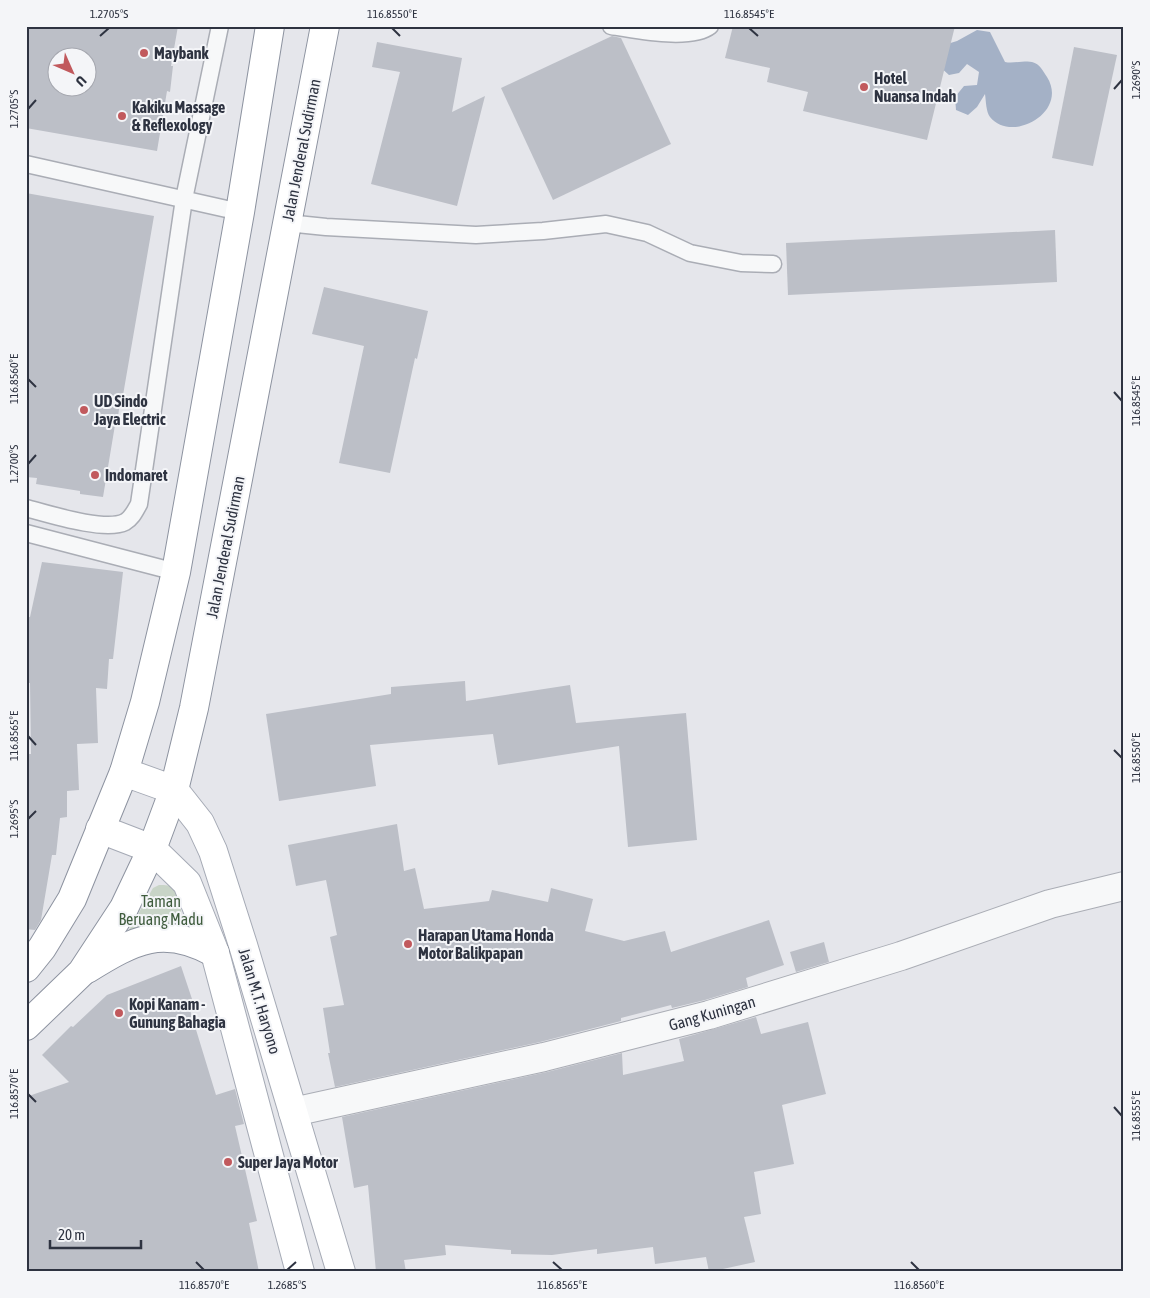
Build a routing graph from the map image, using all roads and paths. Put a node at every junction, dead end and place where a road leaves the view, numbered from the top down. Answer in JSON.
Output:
{"nodes":[{"id":1,"x":220,"y":26,"type":"edge"},
{"id":2,"x":270,"y":26,"type":"edge"},
{"id":3,"x":325,"y":26,"type":"edge"},
{"id":4,"x":612,"y":26,"type":"edge"},
{"id":5,"x":710,"y":26,"type":"edge"},
{"id":6,"x":26,"y":164,"type":"edge"},
{"id":7,"x":184,"y":199,"type":"junction"},
{"id":8,"x":240,"y":212,"type":"junction"},
{"id":9,"x":287,"y":223,"type":"junction"},
{"id":10,"x":773,"y":264,"type":"dead end"},
{"id":11,"x":26,"y":508,"type":"edge"},
{"id":12,"x":26,"y":533,"type":"edge"},
{"id":13,"x":176,"y":572,"type":"junction"},
{"id":14,"x":124,"y":772,"type":"junction"},
{"id":15,"x":174,"y":790,"type":"junction"},
{"id":16,"x":100,"y":829,"type":"junction"},
{"id":17,"x":152,"y":849,"type":"junction"},
{"id":18,"x":1124,"y":886,"type":"edge"},
{"id":19,"x":215,"y":953,"type":"junction"},
{"id":20,"x":26,"y":968,"type":"edge"},
{"id":21,"x":82,"y":972,"type":"junction"},
{"id":22,"x":26,"y":1026,"type":"edge"},
{"id":23,"x":293,"y":1112,"type":"junction"},
{"id":24,"x":300,"y":1272,"type":"edge"},
{"id":25,"x":341,"y":1272,"type":"edge"}],
"edges":[{"from":1,"to":7,"type":"lane"},
{"from":2,"to":8,"type":"main road"},
{"from":3,"to":9,"type":"main road","name":"Jalan Jenderal Sudirman"},
{"from":4,"to":5,"type":"lane"},
{"from":6,"to":7,"type":"lane"},
{"from":7,"to":8,"type":"lane"},
{"from":7,"to":11,"type":"lane"},
{"from":8,"to":13,"type":"main road"},
{"from":9,"to":10,"type":"lane"},
{"from":9,"to":15,"type":"main road","name":"Jalan Jenderal Sudirman"},
{"from":12,"to":13,"type":"lane"},
{"from":13,"to":14,"type":"main road"},
{"from":14,"to":15,"type":"main road"},
{"from":14,"to":16,"type":"main road"},
{"from":15,"to":17,"type":"main road","name":"Jalan Jenderal Sudirman"},
{"from":15,"to":23,"type":"main road","name":"Jalan M.T. Haryono"},
{"from":16,"to":17,"type":"main road","name":"Jalan M.T. Haryono"},
{"from":16,"to":20,"type":"main road"},
{"from":17,"to":19,"type":"main road","name":"Jalan M.T. Haryono"},
{"from":17,"to":21,"type":"main road","name":"Jalan Jenderal Sudirman"},
{"from":18,"to":23,"type":"street","name":"Gang Kuningan"},
{"from":19,"to":21,"type":"main road"},
{"from":19,"to":24,"type":"main road","name":"Jalan M.T. Haryono"},
{"from":21,"to":22,"type":"main road","name":"Jalan Jenderal Sudirman"},
{"from":23,"to":25,"type":"main road","name":"Jalan M.T. Haryono"}]}
